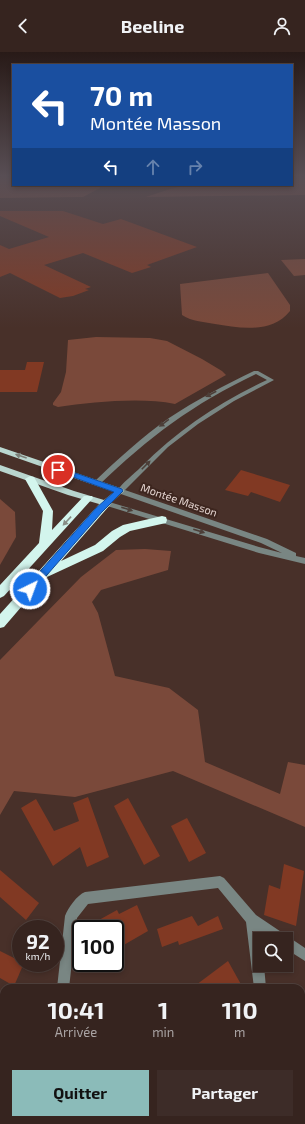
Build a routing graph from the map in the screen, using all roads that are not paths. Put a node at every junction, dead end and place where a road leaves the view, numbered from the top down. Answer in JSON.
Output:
{"nodes":[{"id":1,"x":0,"y":449,"type":"edge"},
{"id":2,"x":0,"y":468,"type":"edge"},
{"id":3,"x":30,"y":479,"type":"junction"},
{"id":4,"x":97,"y":483,"type":"junction"},
{"id":5,"x":120,"y":491,"type":"junction"},
{"id":6,"x":88,"y":498,"type":"junction"},
{"id":7,"x":106,"y":503,"type":"junction"},
{"id":8,"x":162,"y":520,"type":"junction"},
{"id":9,"x":45,"y":544,"type":"junction"},
{"id":10,"x":305,"y":560,"type":"edge"},
{"id":11,"x":42,"y":575,"type":"junction"},
{"id":12,"x":0,"y":593,"type":"edge"},
{"id":13,"x":0,"y":623,"type":"edge"},
{"id":14,"x":252,"y":919,"type":"junction"},
{"id":15,"x":272,"y":932,"type":"edge"},
{"id":16,"x":293,"y":947,"type":"edge"},
{"id":17,"x":305,"y":955,"type":"edge"},
{"id":18,"x":63,"y":984,"type":"edge"},
{"id":19,"x":260,"y":984,"type":"edge"}],
"edges":[{"from":4,"to":1,"type":"main road","name":"Montée Masson","one_way":true},
{"from":2,"to":3,"type":"main road","name":"Montée Masson"},
{"from":3,"to":6,"type":"main road","name":"Montée Masson"},
{"from":3,"to":9,"type":"highway"},
{"from":4,"to":5,"type":"main road","name":"Montée Masson"},
{"from":5,"to":4,"type":"street","one_way":true},
{"from":4,"to":6,"type":"main road"},
{"from":5,"to":7,"type":"main road"},
{"from":5,"to":10,"type":"street","name":"Montée Masson"},
{"from":6,"to":7,"type":"main road","name":"Montée Masson"},
{"from":6,"to":9,"type":"highway","one_way":true},
{"from":7,"to":8,"type":"street","name":"Montée Masson","one_way":true},
{"from":7,"to":11,"type":"highway"},
{"from":8,"to":10,"type":"street","name":"Montée Masson","one_way":true},
{"from":8,"to":11,"type":"highway"},
{"from":9,"to":12,"type":"highway"},
{"from":11,"to":13,"type":"highway"},
{"from":14,"to":15,"type":"street"},
{"from":14,"to":18,"type":"street"},
{"from":14,"to":19,"type":"street"},
{"from":16,"to":17,"type":"street"}]}
